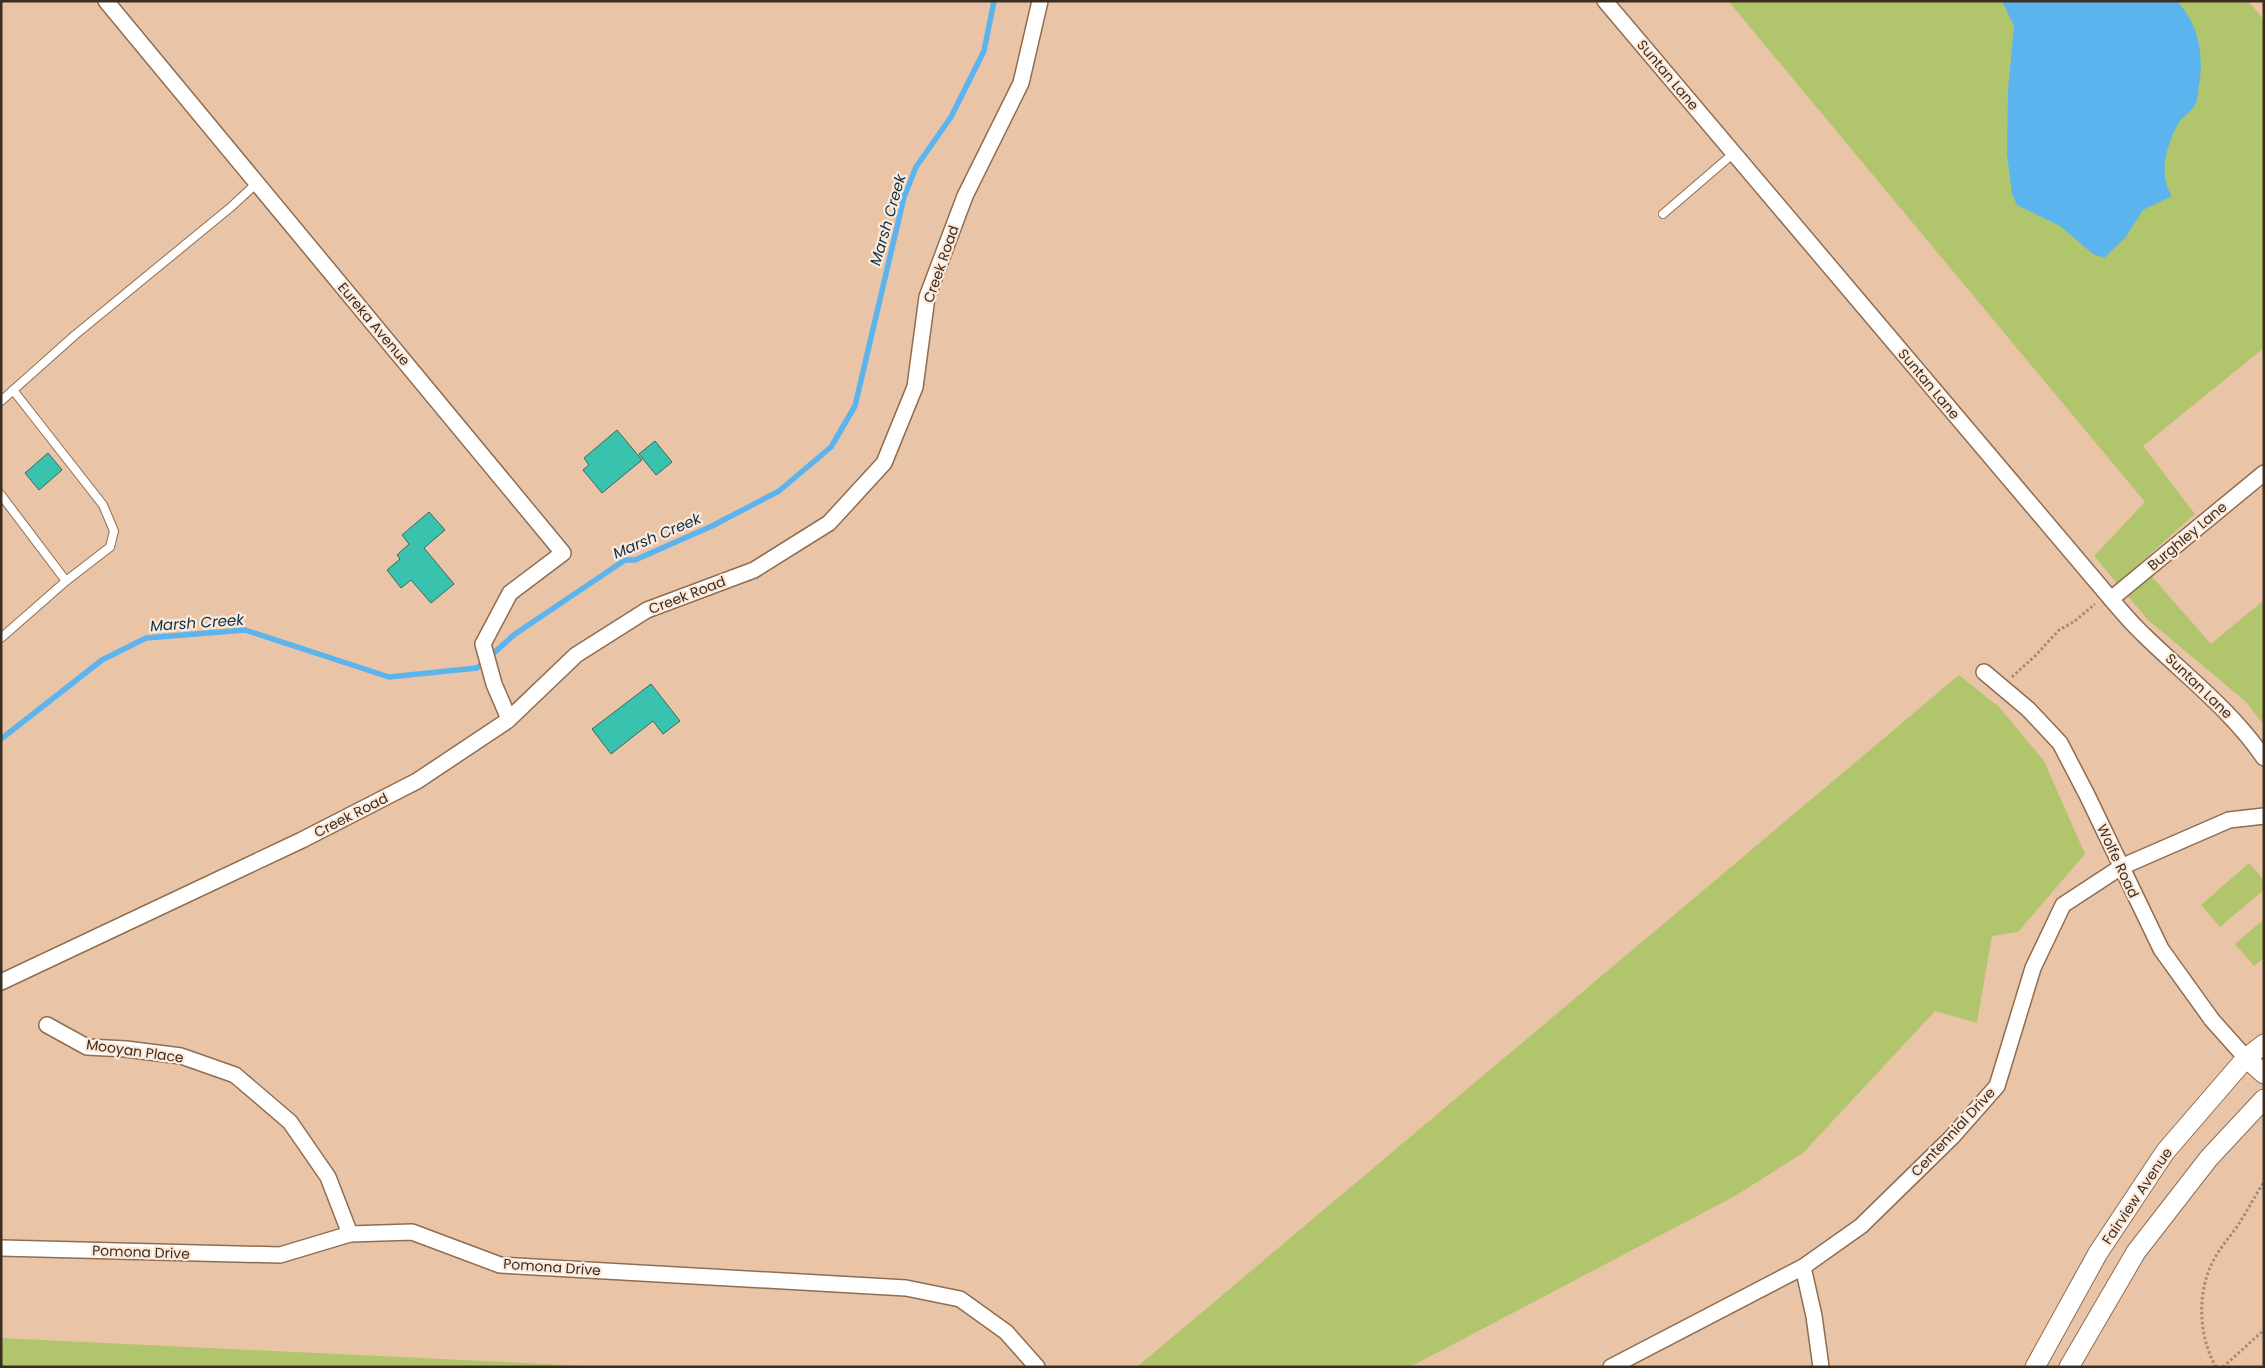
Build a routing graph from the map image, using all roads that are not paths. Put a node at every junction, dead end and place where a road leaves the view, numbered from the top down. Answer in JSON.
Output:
{"nodes":[{"id":1,"x":106,"y":1,"type":"edge"},
{"id":2,"x":1040,"y":1,"type":"edge"},
{"id":3,"x":1605,"y":1,"type":"edge"},
{"id":4,"x":1734,"y":153,"type":"junction"},
{"id":5,"x":257,"y":183,"type":"junction"},
{"id":6,"x":1663,"y":214,"type":"dead end"},
{"id":7,"x":13,"y":390,"type":"junction"},
{"id":8,"x":1,"y":401,"type":"edge"},
{"id":9,"x":2264,"y":473,"type":"edge"},
{"id":10,"x":1,"y":495,"type":"edge"},
{"id":11,"x":66,"y":581,"type":"junction"},
{"id":12,"x":2109,"y":597,"type":"junction"},
{"id":13,"x":1,"y":638,"type":"edge"},
{"id":14,"x":1984,"y":672,"type":"dead end"},
{"id":15,"x":509,"y":719,"type":"junction"},
{"id":16,"x":2264,"y":758,"type":"edge"},
{"id":17,"x":2264,"y":816,"type":"edge"},
{"id":18,"x":2121,"y":867,"type":"junction"},
{"id":19,"x":1,"y":982,"type":"edge"},
{"id":20,"x":47,"y":1025,"type":"dead end"},
{"id":21,"x":2264,"y":1044,"type":"edge"},
{"id":22,"x":2246,"y":1058,"type":"junction"},
{"id":23,"x":2264,"y":1074,"type":"edge"},
{"id":24,"x":2264,"y":1099,"type":"edge"},
{"id":25,"x":350,"y":1234,"type":"junction"},
{"id":26,"x":1,"y":1248,"type":"edge"},
{"id":27,"x":1803,"y":1267,"type":"junction"},
{"id":28,"x":1037,"y":1367,"type":"edge"},
{"id":29,"x":1611,"y":1367,"type":"edge"},
{"id":30,"x":1821,"y":1367,"type":"edge"},
{"id":31,"x":2035,"y":1367,"type":"edge"},
{"id":32,"x":2069,"y":1367,"type":"edge"}],
"edges":[{"from":1,"to":5,"type":"street","name":"Eureka Avenue"},
{"from":2,"to":15,"type":"street","name":"Creek Road"},
{"from":3,"to":4,"type":"street","name":"Suntan Lane"},
{"from":4,"to":6,"type":"lane"},
{"from":4,"to":12,"type":"street","name":"Suntan Lane"},
{"from":5,"to":7,"type":"lane"},
{"from":5,"to":15,"type":"street","name":"Eureka Avenue"},
{"from":7,"to":8,"type":"lane"},
{"from":7,"to":11,"type":"lane"},
{"from":9,"to":12,"type":"street","name":"Burghley Lane"},
{"from":10,"to":11,"type":"lane"},
{"from":11,"to":13,"type":"lane"},
{"from":12,"to":16,"type":"street","name":"Suntan Lane"},
{"from":14,"to":18,"type":"street","name":"Wolfe Road"},
{"from":15,"to":19,"type":"street","name":"Creek Road"},
{"from":17,"to":18,"type":"street","name":"Centennial Drive"},
{"from":18,"to":22,"type":"street","name":"Wolfe Road"},
{"from":18,"to":27,"type":"street","name":"Centennial Drive"},
{"from":20,"to":25,"type":"street","name":"Mooyan Place"},
{"from":21,"to":22,"type":"street","name":"Fairview Avenue"},
{"from":22,"to":23,"type":"street"},
{"from":22,"to":31,"type":"street","name":"Fairview Avenue"},
{"from":24,"to":32,"type":"street"},
{"from":25,"to":26,"type":"street","name":"Pomona Drive"},
{"from":25,"to":28,"type":"street","name":"Pomona Drive"},
{"from":27,"to":29,"type":"street","name":"Centennial Drive"},
{"from":27,"to":30,"type":"street"}]}
